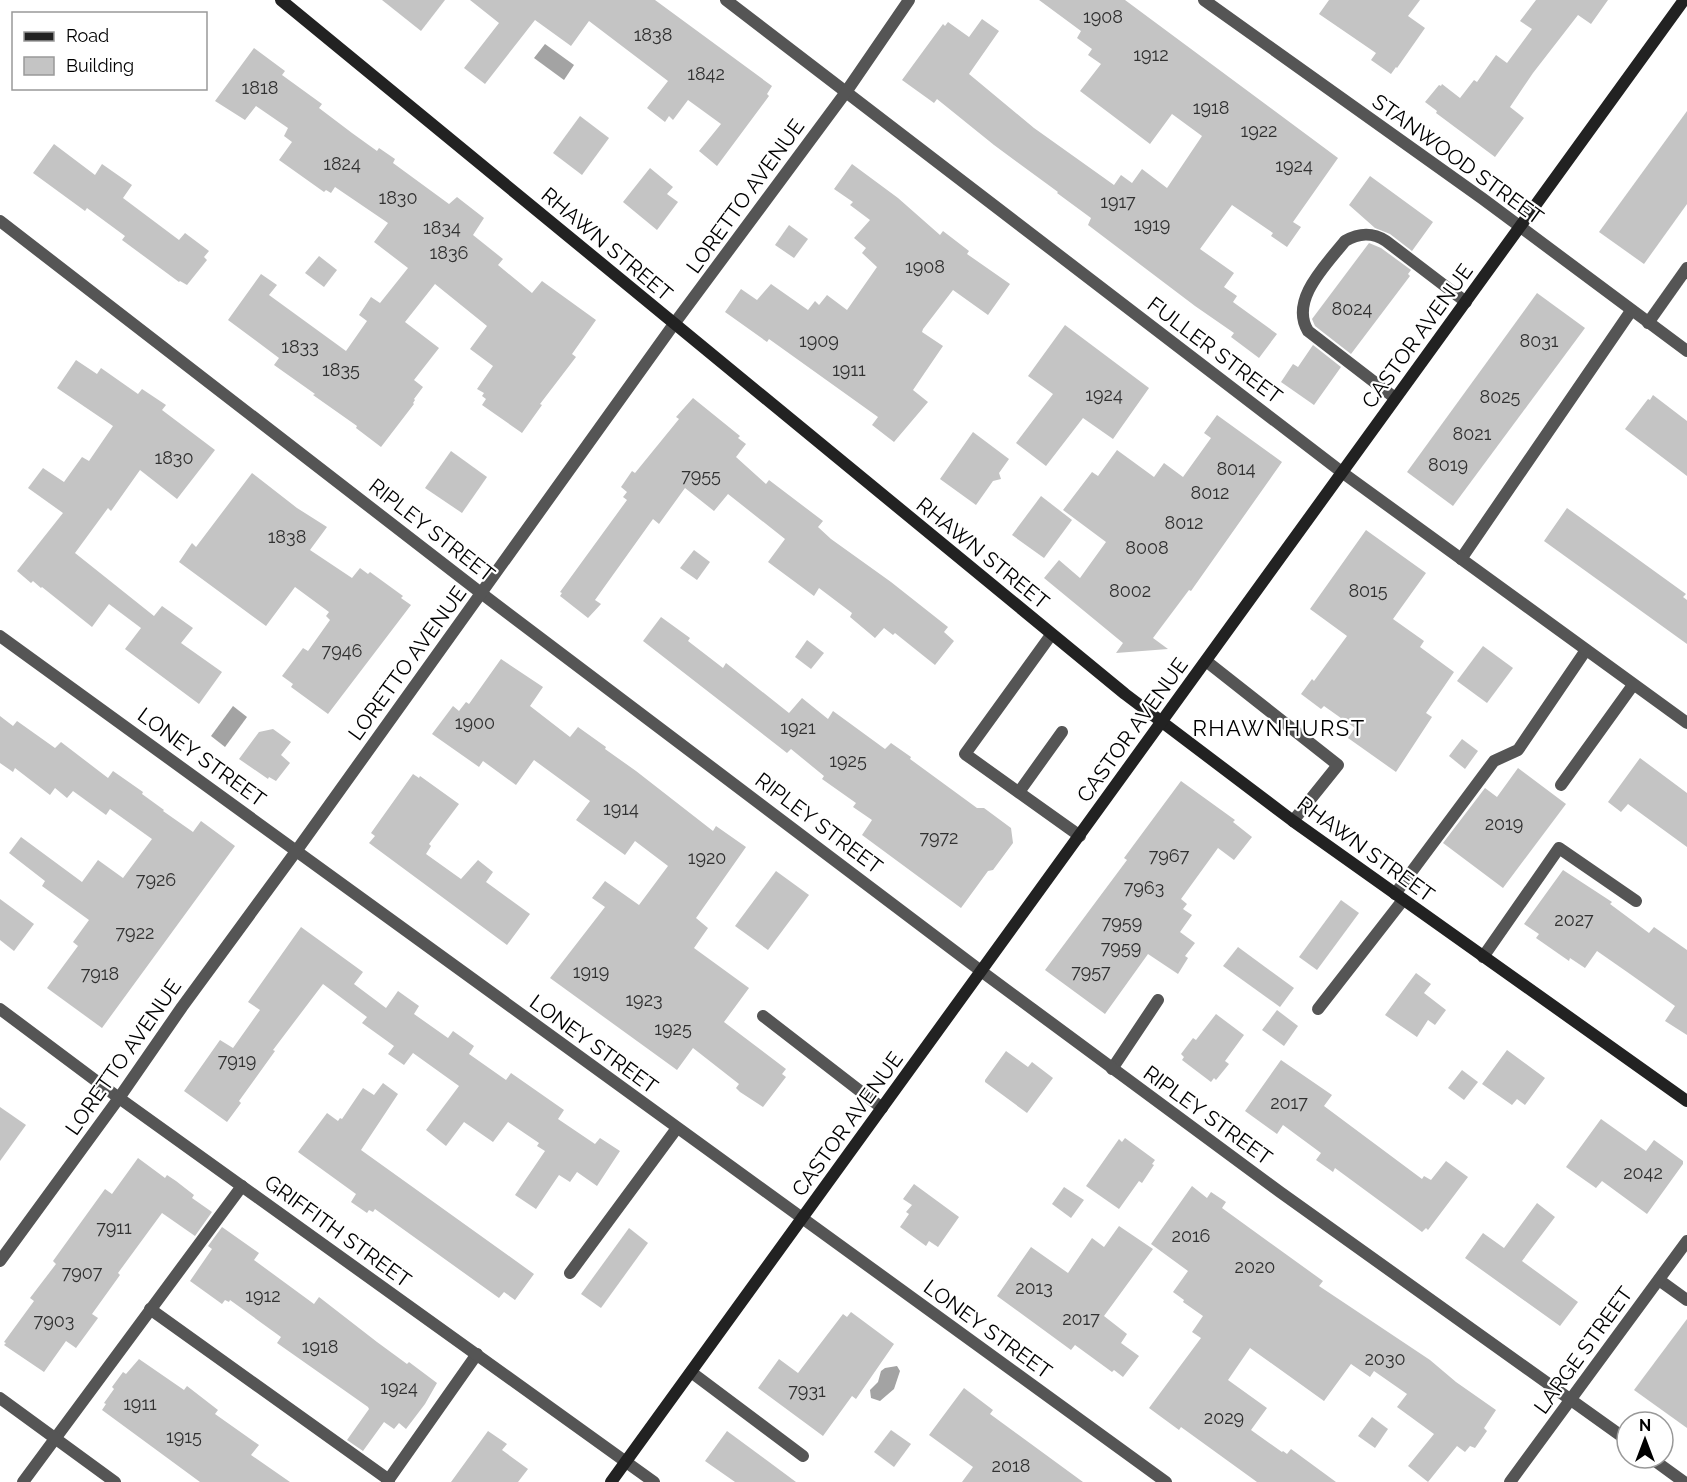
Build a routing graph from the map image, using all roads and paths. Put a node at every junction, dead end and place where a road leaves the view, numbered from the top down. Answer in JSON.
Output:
{"nodes":[{"id":1,"x":281,"y":0,"type":"edge"},
{"id":2,"x":726,"y":0,"type":"edge"},
{"id":3,"x":909,"y":0,"type":"edge"},
{"id":4,"x":1204,"y":0,"type":"edge"},
{"id":5,"x":1684,"y":0,"type":"edge"},
{"id":6,"x":846,"y":92,"type":"junction"},
{"id":7,"x":0,"y":221,"type":"edge"},
{"id":8,"x":1520,"y":227,"type":"junction"},
{"id":9,"x":1687,"y":268,"type":"edge"},
{"id":10,"x":1466,"y":302,"type":"junction"},
{"id":11,"x":1631,"y":311,"type":"junction"},
{"id":12,"x":1648,"y":323,"type":"junction"},
{"id":13,"x":674,"y":324,"type":"junction"},
{"id":14,"x":1687,"y":351,"type":"edge"},
{"id":15,"x":1395,"y":398,"type":"junction"},
{"id":16,"x":1343,"y":473,"type":"junction"},
{"id":17,"x":1461,"y":559,"type":"junction"},
{"id":18,"x":481,"y":593,"type":"junction"},
{"id":19,"x":1051,"y":635,"type":"junction"},
{"id":20,"x":0,"y":636,"type":"edge"},
{"id":21,"x":1586,"y":650,"type":"junction"},
{"id":22,"x":1206,"y":661,"type":"junction"},
{"id":23,"x":1633,"y":685,"type":"junction"},
{"id":24,"x":1162,"y":723,"type":"junction"},
{"id":25,"x":1687,"y":723,"type":"edge"},
{"id":26,"x":1062,"y":732,"type":"dead end"},
{"id":27,"x":1561,"y":785,"type":"dead end"},
{"id":28,"x":1019,"y":792,"type":"junction"},
{"id":29,"x":1293,"y":821,"type":"junction"},
{"id":30,"x":1080,"y":836,"type":"junction"},
{"id":31,"x":297,"y":850,"type":"junction"},
{"id":32,"x":1399,"y":897,"type":"junction"},
{"id":33,"x":1636,"y":901,"type":"dead end"},
{"id":34,"x":1483,"y":957,"type":"junction"},
{"id":35,"x":981,"y":971,"type":"junction"},
{"id":36,"x":1158,"y":1000,"type":"dead end"},
{"id":37,"x":0,"y":1009,"type":"edge"},
{"id":38,"x":1318,"y":1009,"type":"dead end"},
{"id":39,"x":763,"y":1016,"type":"dead end"},
{"id":40,"x":1112,"y":1069,"type":"junction"},
{"id":41,"x":119,"y":1098,"type":"junction"},
{"id":42,"x":1687,"y":1101,"type":"edge"},
{"id":43,"x":882,"y":1108,"type":"junction"},
{"id":44,"x":677,"y":1128,"type":"junction"},
{"id":45,"x":242,"y":1186,"type":"junction"},
{"id":46,"x":802,"y":1219,"type":"junction"},
{"id":47,"x":1687,"y":1241,"type":"edge"},
{"id":48,"x":0,"y":1261,"type":"edge"},
{"id":49,"x":570,"y":1273,"type":"dead end"},
{"id":50,"x":1659,"y":1280,"type":"junction"},
{"id":51,"x":1687,"y":1300,"type":"edge"},
{"id":52,"x":150,"y":1309,"type":"junction"},
{"id":53,"x":477,"y":1354,"type":"junction"},
{"id":54,"x":691,"y":1372,"type":"junction"},
{"id":55,"x":0,"y":1398,"type":"edge"},
{"id":56,"x":1571,"y":1399,"type":"junction"},
{"id":57,"x":1615,"y":1431,"type":"edge"},
{"id":58,"x":55,"y":1438,"type":"junction"},
{"id":59,"x":803,"y":1456,"type":"dead end"},
{"id":60,"x":626,"y":1461,"type":"junction"},
{"id":61,"x":1668,"y":1470,"type":"edge"},
{"id":62,"x":388,"y":1481,"type":"edge"},
{"id":63,"x":23,"y":1482,"type":"edge"},
{"id":64,"x":115,"y":1482,"type":"edge"},
{"id":65,"x":611,"y":1482,"type":"edge"},
{"id":66,"x":654,"y":1482,"type":"edge"},
{"id":67,"x":1166,"y":1482,"type":"edge"},
{"id":68,"x":1510,"y":1482,"type":"edge"},
{"id":69,"x":1684,"y":1482,"type":"edge"}],
"edges":[{"from":1,"to":13,"type":"main road","name":"RHAWN STREET"},
{"from":2,"to":6,"type":"street","name":"FULLER STREET"},
{"from":3,"to":6,"type":"street","name":"LORETTO AVENUE"},
{"from":4,"to":8,"type":"street","name":"STANWOOD STREET"},
{"from":5,"to":8,"type":"main road","name":"CASTOR AVENUE"},
{"from":6,"to":13,"type":"street","name":"LORETTO AVENUE"},
{"from":6,"to":16,"type":"street","name":"FULLER STREET"},
{"from":7,"to":18,"type":"street","name":"RIPLEY STREET"},
{"from":8,"to":10,"type":"main road","name":"CASTOR AVENUE"},
{"from":8,"to":11,"type":"street","name":"STANWOOD STREET"},
{"from":9,"to":12,"type":"street"},
{"from":10,"to":15,"type":"main road","name":"CASTOR AVENUE"},
{"from":10,"to":15,"type":"street"},
{"from":11,"to":12,"type":"street","name":"STANWOOD STREET"},
{"from":11,"to":17,"type":"street"},
{"from":12,"to":14,"type":"street","name":"STANWOOD STREET"},
{"from":13,"to":18,"type":"street","name":"LORETTO AVENUE"},
{"from":13,"to":19,"type":"main road","name":"RHAWN STREET"},
{"from":15,"to":16,"type":"main road","name":"CASTOR AVENUE"},
{"from":16,"to":17,"type":"street","name":"FULLER STREET"},
{"from":16,"to":22,"type":"main road","name":"CASTOR AVENUE"},
{"from":17,"to":21,"type":"street","name":"FULLER STREET"},
{"from":18,"to":31,"type":"street","name":"LORETTO AVENUE"},
{"from":18,"to":35,"type":"street","name":"RIPLEY STREET"},
{"from":19,"to":24,"type":"main road","name":"RHAWN STREET"},
{"from":19,"to":28,"type":"street"},
{"from":20,"to":31,"type":"street","name":"LONEY STREET"},
{"from":21,"to":23,"type":"street","name":"FULLER STREET"},
{"from":21,"to":32,"type":"street"},
{"from":22,"to":24,"type":"main road","name":"CASTOR AVENUE"},
{"from":22,"to":29,"type":"street"},
{"from":23,"to":25,"type":"street","name":"FULLER STREET"},
{"from":23,"to":27,"type":"street"},
{"from":24,"to":29,"type":"main road","name":"RHAWN STREET"},
{"from":24,"to":30,"type":"main road","name":"CASTOR AVENUE"},
{"from":26,"to":28,"type":"street"},
{"from":28,"to":30,"type":"street"},
{"from":29,"to":32,"type":"main road","name":"RHAWN STREET"},
{"from":30,"to":35,"type":"main road","name":"CASTOR AVENUE"},
{"from":31,"to":41,"type":"street","name":"LORETTO AVENUE"},
{"from":31,"to":44,"type":"street","name":"LONEY STREET"},
{"from":32,"to":34,"type":"main road","name":"RHAWN STREET"},
{"from":32,"to":38,"type":"street"},
{"from":33,"to":34,"type":"street"},
{"from":34,"to":42,"type":"main road","name":"RHAWN STREET"},
{"from":35,"to":40,"type":"street","name":"RIPLEY STREET"},
{"from":35,"to":43,"type":"main road","name":"CASTOR AVENUE"},
{"from":36,"to":40,"type":"street"},
{"from":37,"to":41,"type":"street","name":"GRIFFITH STREET"},
{"from":39,"to":43,"type":"street"},
{"from":40,"to":56,"type":"street","name":"RIPLEY STREET"},
{"from":41,"to":45,"type":"street","name":"GRIFFITH STREET"},
{"from":41,"to":48,"type":"street","name":"LORETTO AVENUE"},
{"from":43,"to":46,"type":"main road","name":"CASTOR AVENUE"},
{"from":44,"to":46,"type":"street","name":"LONEY STREET"},
{"from":44,"to":49,"type":"street"},
{"from":45,"to":52,"type":"street"},
{"from":45,"to":53,"type":"street","name":"GRIFFITH STREET"},
{"from":46,"to":54,"type":"main road","name":"CASTOR AVENUE"},
{"from":46,"to":67,"type":"street","name":"LONEY STREET"},
{"from":47,"to":50,"type":"street","name":"LARGE STREET"},
{"from":50,"to":51,"type":"street"},
{"from":50,"to":56,"type":"street","name":"LARGE STREET"},
{"from":52,"to":58,"type":"street"},
{"from":52,"to":62,"type":"street"},
{"from":53,"to":60,"type":"street","name":"GRIFFITH STREET"},
{"from":53,"to":62,"type":"street"},
{"from":54,"to":59,"type":"street"},
{"from":54,"to":60,"type":"main road","name":"CASTOR AVENUE"},
{"from":55,"to":58,"type":"street"},
{"from":56,"to":57,"type":"street","name":"RIPLEY STREET"},
{"from":56,"to":68,"type":"street","name":"LARGE STREET"},
{"from":58,"to":63,"type":"street"},
{"from":58,"to":64,"type":"street"},
{"from":60,"to":65,"type":"main road","name":"CASTOR AVENUE"},
{"from":60,"to":66,"type":"street","name":"GRIFFITH STREET"},
{"from":61,"to":69,"type":"street"}]}
